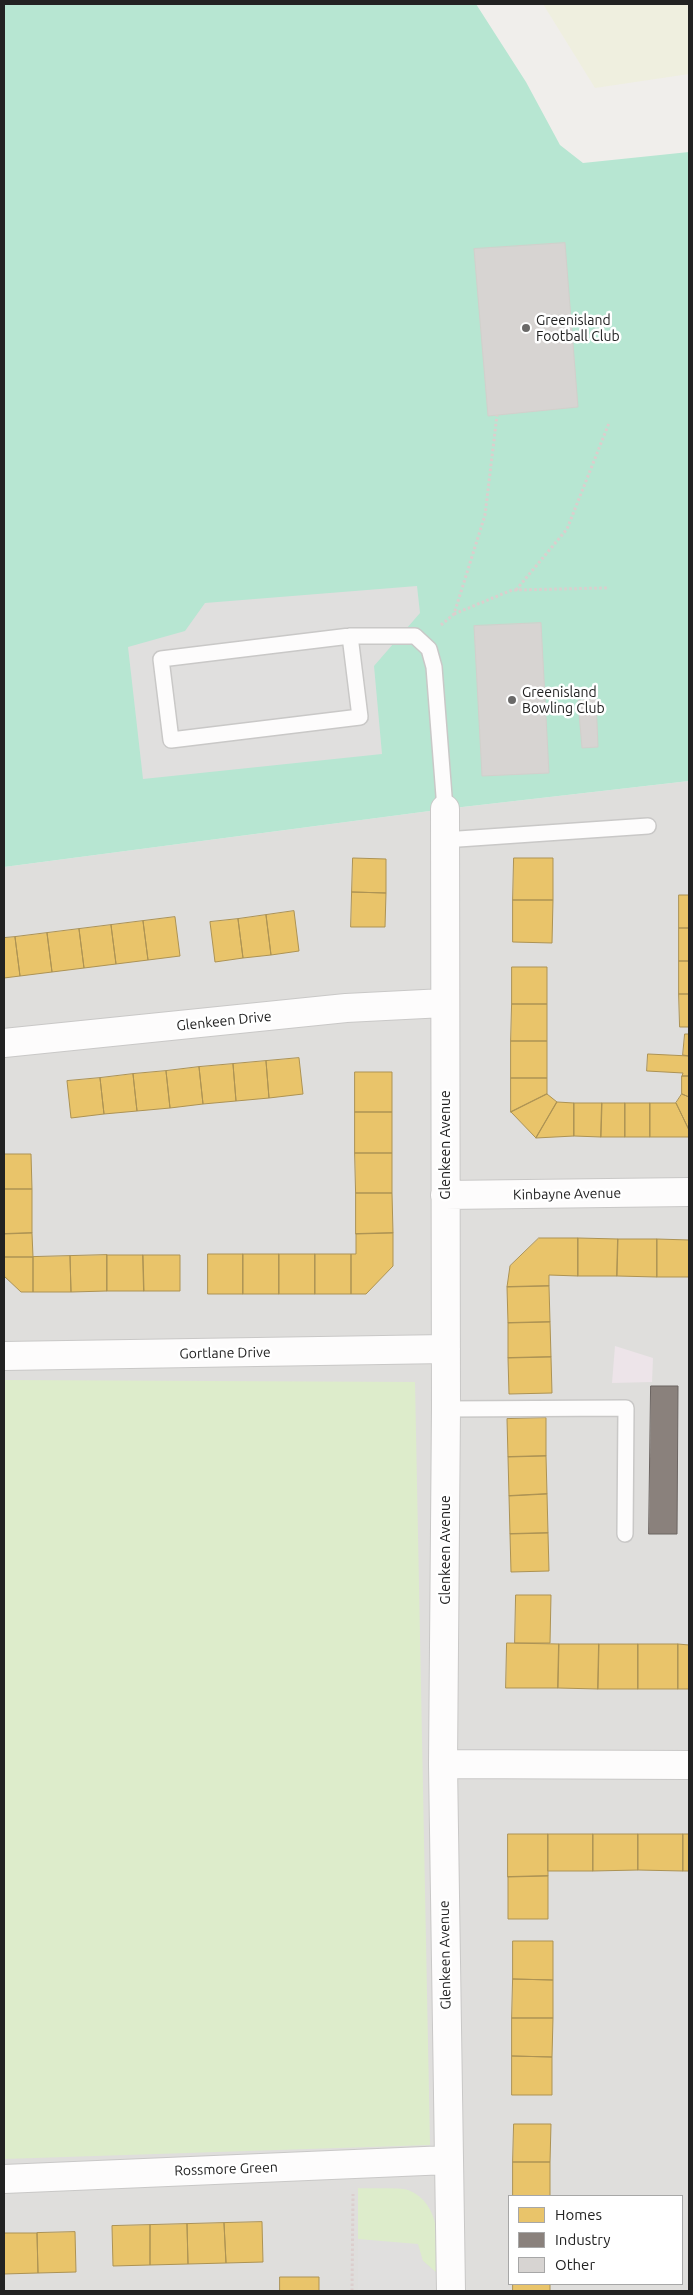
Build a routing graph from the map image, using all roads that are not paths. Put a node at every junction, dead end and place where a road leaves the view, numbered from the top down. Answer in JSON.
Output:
{"nodes":[{"id":1,"x":350,"y":636,"type":"junction"},
{"id":2,"x":445,"y":809,"type":"joint"},
{"id":3,"x":648,"y":826,"type":"dead end"},
{"id":4,"x":444,"y":840,"type":"junction"},
{"id":5,"x":444,"y":1003,"type":"junction"},
{"id":6,"x":4,"y":1043,"type":"edge"},
{"id":7,"x":689,"y":1192,"type":"edge"},
{"id":8,"x":445,"y":1195,"type":"junction"},
{"id":9,"x":446,"y":1350,"type":"junction"},
{"id":10,"x":4,"y":1356,"type":"edge"},
{"id":11,"x":446,"y":1409,"type":"junction"},
{"id":12,"x":625,"y":1534,"type":"dead end"},
{"id":13,"x":443,"y":1764,"type":"junction"},
{"id":14,"x":689,"y":1764,"type":"edge"},
{"id":15,"x":448,"y":2160,"type":"junction"},
{"id":16,"x":4,"y":2179,"type":"edge"},
{"id":17,"x":451,"y":2291,"type":"edge"}],
"edges":[{"from":1,"to":1,"type":"lane"},
{"from":1,"to":2,"type":"lane"},
{"from":2,"to":4,"type":"street","name":"Glenkeen Avenue"},
{"from":3,"to":4,"type":"lane"},
{"from":4,"to":5,"type":"street","name":"Glenkeen Avenue"},
{"from":5,"to":6,"type":"street","name":"Glenkeen Drive"},
{"from":5,"to":8,"type":"street","name":"Glenkeen Avenue"},
{"from":7,"to":8,"type":"street","name":"Kinbayne Avenue"},
{"from":8,"to":9,"type":"street","name":"Glenkeen Avenue"},
{"from":9,"to":10,"type":"street","name":"Gortlane Drive"},
{"from":9,"to":11,"type":"street","name":"Glenkeen Avenue"},
{"from":11,"to":12,"type":"lane"},
{"from":11,"to":13,"type":"street","name":"Glenkeen Avenue"},
{"from":13,"to":14,"type":"street"},
{"from":13,"to":15,"type":"street","name":"Glenkeen Avenue"},
{"from":15,"to":16,"type":"street","name":"Rossmore Green"},
{"from":15,"to":17,"type":"street","name":"Glenkeen Avenue"}]}
